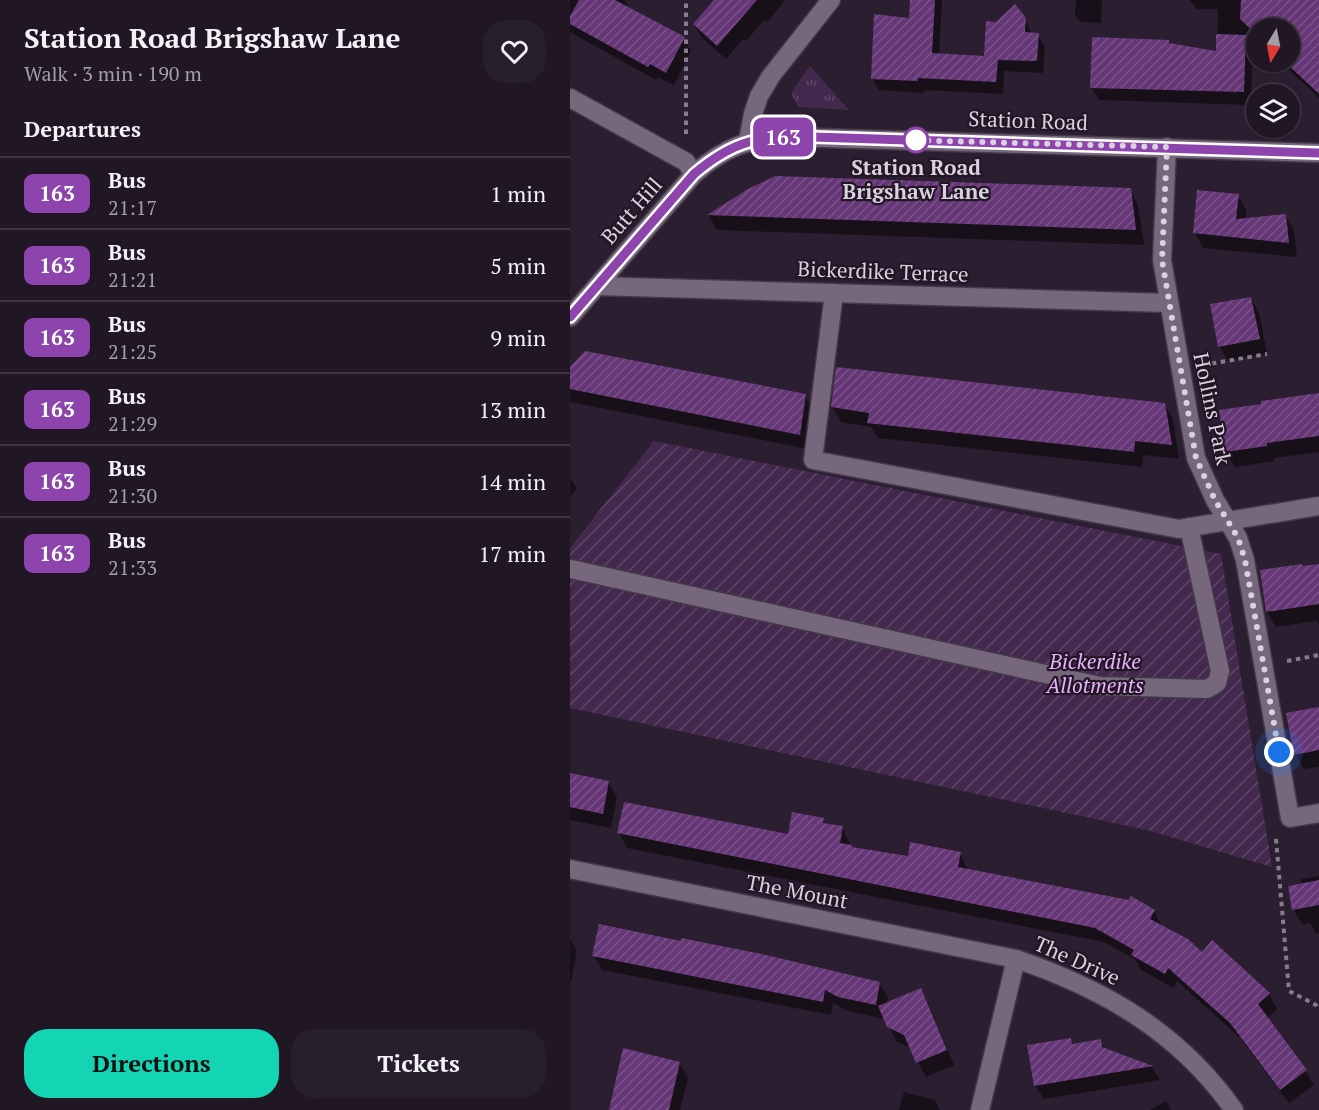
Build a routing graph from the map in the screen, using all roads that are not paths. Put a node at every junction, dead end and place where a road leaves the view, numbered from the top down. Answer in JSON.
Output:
{"nodes":[{"id":1,"x":831,"y":0,"type":"edge"},
{"id":2,"x":570,"y":98,"type":"edge"},
{"id":3,"x":743,"y":143,"type":"junction"},
{"id":4,"x":1167,"y":147,"type":"junction"},
{"id":5,"x":1319,"y":153,"type":"edge"},
{"id":6,"x":690,"y":168,"type":"junction"},
{"id":7,"x":597,"y":286,"type":"junction"},
{"id":8,"x":834,"y":293,"type":"junction"},
{"id":9,"x":1168,"y":303,"type":"junction"},
{"id":10,"x":570,"y":317,"type":"edge"},
{"id":11,"x":1319,"y":506,"type":"edge"},
{"id":12,"x":1228,"y":520,"type":"junction"},
{"id":13,"x":1189,"y":527,"type":"junction"},
{"id":14,"x":571,"y":569,"type":"edge"},
{"id":15,"x":1319,"y":813,"type":"edge"},
{"id":16,"x":570,"y":869,"type":"edge"},
{"id":17,"x":1016,"y":959,"type":"junction"},
{"id":18,"x":980,"y":1110,"type":"edge"},
{"id":19,"x":1234,"y":1110,"type":"edge"}],
"edges":[{"from":1,"to":3,"type":"street"},
{"from":2,"to":6,"type":"street"},
{"from":3,"to":4,"type":"street","name":"Station Road"},
{"from":3,"to":6,"type":"street","name":"Butt Hill"},
{"from":4,"to":5,"type":"street","name":"Station Road"},
{"from":4,"to":9,"type":"street","name":"Hollins Park"},
{"from":6,"to":7,"type":"street","name":"Butt Hill"},
{"from":7,"to":8,"type":"street","name":"Bickerdike Terrace"},
{"from":7,"to":10,"type":"street","name":"Butt Hill"},
{"from":8,"to":9,"type":"street","name":"Bickerdike Terrace"},
{"from":8,"to":13,"type":"street"},
{"from":9,"to":12,"type":"street","name":"Hollins Park"},
{"from":11,"to":12,"type":"street"},
{"from":12,"to":13,"type":"street"},
{"from":12,"to":15,"type":"street","name":"Hollins Park"},
{"from":13,"to":14,"type":"street"},
{"from":16,"to":17,"type":"street","name":"The Mount"},
{"from":17,"to":18,"type":"street","name":"The Drive"},
{"from":17,"to":19,"type":"street","name":"The Drive"}]}
